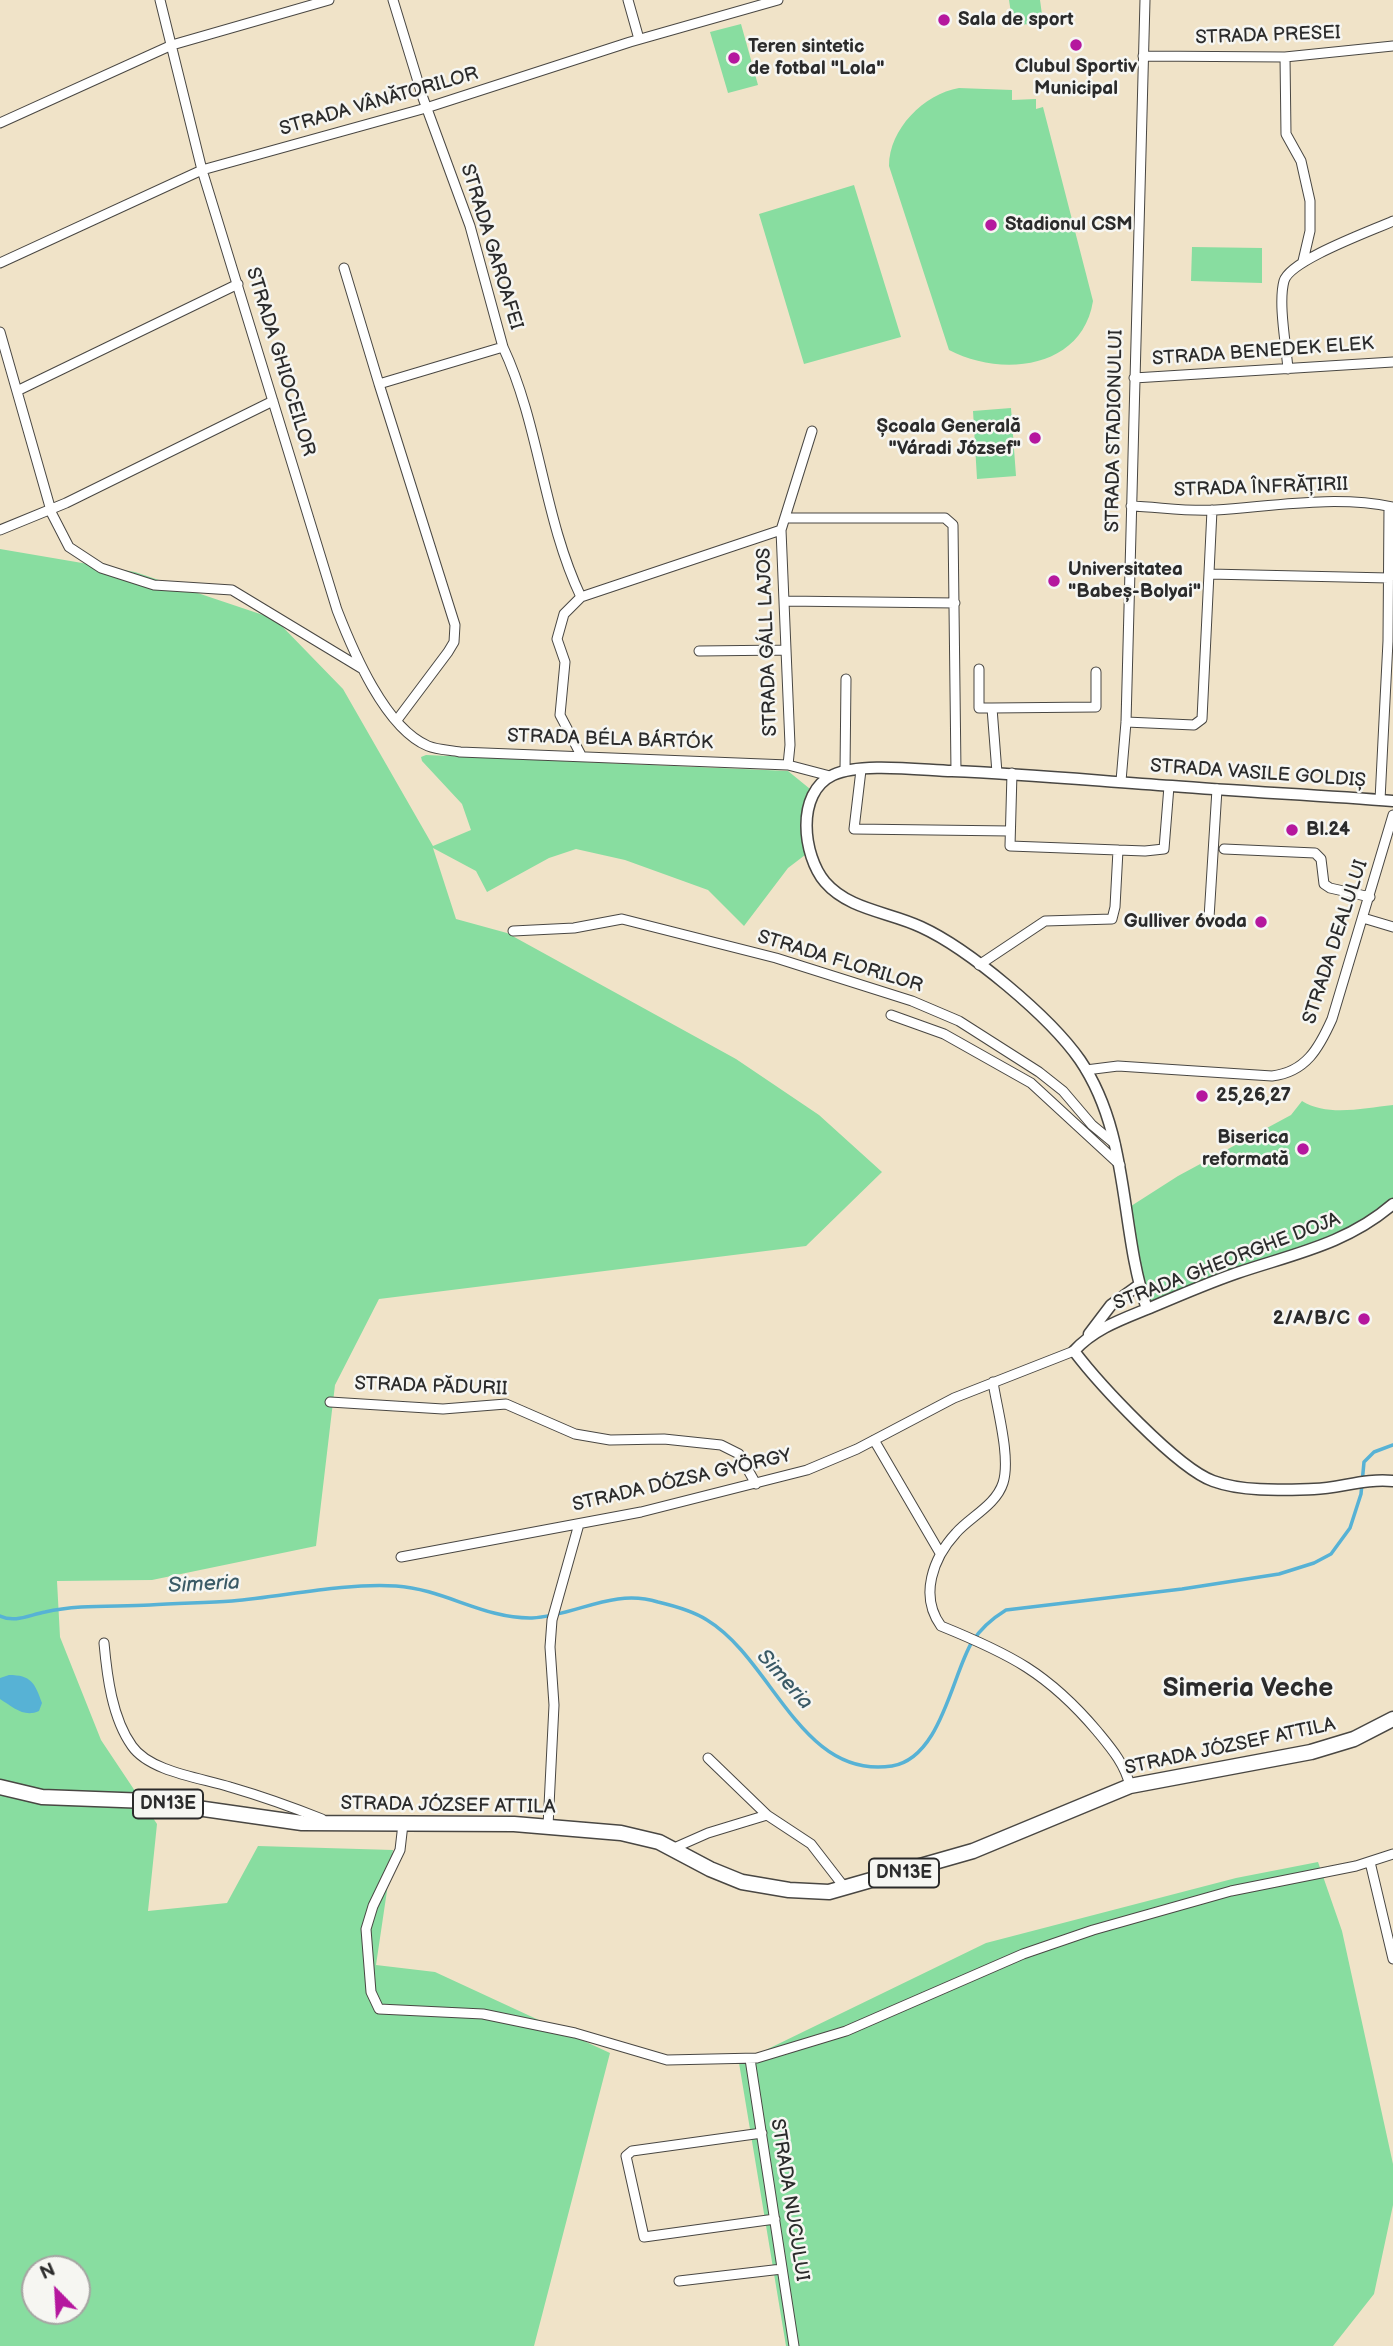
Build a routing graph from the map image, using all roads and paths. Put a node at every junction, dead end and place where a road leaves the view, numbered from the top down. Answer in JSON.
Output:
{"nodes":[{"id":1,"x":160,"y":0,"type":"edge"},
{"id":2,"x":329,"y":0,"type":"edge"},
{"id":3,"x":393,"y":0,"type":"edge"},
{"id":4,"x":628,"y":0,"type":"edge"},
{"id":5,"x":778,"y":0,"type":"edge"},
{"id":6,"x":1145,"y":0,"type":"edge"},
{"id":7,"x":639,"y":39,"type":"junction"},
{"id":8,"x":172,"y":45,"type":"junction"},
{"id":9,"x":1393,"y":46,"type":"edge"},
{"id":10,"x":1143,"y":56,"type":"junction"},
{"id":11,"x":1285,"y":57,"type":"junction"},
{"id":12,"x":426,"y":108,"type":"junction"},
{"id":13,"x":0,"y":123,"type":"edge"},
{"id":14,"x":202,"y":170,"type":"junction"},
{"id":15,"x":1393,"y":221,"type":"edge"},
{"id":16,"x":1303,"y":261,"type":"junction"},
{"id":17,"x":0,"y":264,"type":"edge"},
{"id":18,"x":344,"y":268,"type":"dead end"},
{"id":19,"x":238,"y":284,"type":"junction"},
{"id":20,"x":0,"y":332,"type":"edge"},
{"id":21,"x":503,"y":347,"type":"junction"},
{"id":22,"x":1393,"y":362,"type":"edge"},
{"id":23,"x":1288,"y":369,"type":"junction"},
{"id":24,"x":1134,"y":378,"type":"junction"},
{"id":25,"x":379,"y":384,"type":"junction"},
{"id":26,"x":19,"y":390,"type":"junction"},
{"id":27,"x":273,"y":401,"type":"junction"},
{"id":28,"x":812,"y":431,"type":"dead end"},
{"id":29,"x":1131,"y":506,"type":"junction"},
{"id":30,"x":1391,"y":507,"type":"edge"},
{"id":31,"x":51,"y":509,"type":"junction"},
{"id":32,"x":1212,"y":510,"type":"junction"},
{"id":33,"x":786,"y":519,"type":"junction"},
{"id":34,"x":0,"y":530,"type":"edge"},
{"id":35,"x":781,"y":530,"type":"junction"},
{"id":36,"x":1209,"y":574,"type":"junction"},
{"id":37,"x":1389,"y":578,"type":"junction"},
{"id":38,"x":581,"y":597,"type":"junction"},
{"id":39,"x":784,"y":601,"type":"junction"},
{"id":40,"x":955,"y":603,"type":"junction"},
{"id":41,"x":786,"y":650,"type":"junction"},
{"id":42,"x":699,"y":652,"type":"dead end"},
{"id":43,"x":979,"y":669,"type":"dead end"},
{"id":44,"x":363,"y":670,"type":"junction"},
{"id":45,"x":1096,"y":672,"type":"dead end"},
{"id":46,"x":846,"y":679,"type":"dead end"},
{"id":47,"x":992,"y":708,"type":"junction"},
{"id":48,"x":397,"y":720,"type":"junction"},
{"id":49,"x":1126,"y":722,"type":"junction"},
{"id":50,"x":582,"y":757,"type":"junction"},
{"id":51,"x":788,"y":765,"type":"junction"},
{"id":52,"x":861,"y":770,"type":"junction"},
{"id":53,"x":845,"y":771,"type":"junction"},
{"id":54,"x":956,"y":771,"type":"junction"},
{"id":55,"x":997,"y":773,"type":"junction"},
{"id":56,"x":1012,"y":774,"type":"junction"},
{"id":57,"x":830,"y":776,"type":"junction"},
{"id":58,"x":1121,"y":781,"type":"junction"},
{"id":59,"x":1169,"y":786,"type":"junction"},
{"id":60,"x":1217,"y":789,"type":"junction"},
{"id":61,"x":1380,"y":800,"type":"junction"},
{"id":62,"x":1393,"y":801,"type":"edge"},
{"id":63,"x":1393,"y":815,"type":"edge"},
{"id":64,"x":1010,"y":831,"type":"junction"},
{"id":65,"x":1224,"y":849,"type":"dead end"},
{"id":66,"x":1118,"y":850,"type":"junction"},
{"id":67,"x":1370,"y":897,"type":"junction"},
{"id":68,"x":1209,"y":918,"type":"dead end"},
{"id":69,"x":1363,"y":918,"type":"junction"},
{"id":70,"x":1393,"y":927,"type":"edge"},
{"id":71,"x":513,"y":931,"type":"dead end"},
{"id":72,"x":979,"y":965,"type":"junction"},
{"id":73,"x":891,"y":1015,"type":"dead end"},
{"id":74,"x":1086,"y":1070,"type":"junction"},
{"id":75,"x":1115,"y":1144,"type":"junction"},
{"id":76,"x":1121,"y":1166,"type":"junction"},
{"id":77,"x":1393,"y":1204,"type":"edge"},
{"id":78,"x":1139,"y":1285,"type":"junction"},
{"id":79,"x":1147,"y":1309,"type":"junction"},
{"id":80,"x":1088,"y":1335,"type":"junction"},
{"id":81,"x":1074,"y":1352,"type":"junction"},
{"id":82,"x":993,"y":1382,"type":"junction"},
{"id":83,"x":330,"y":1402,"type":"dead end"},
{"id":84,"x":874,"y":1440,"type":"junction"},
{"id":85,"x":1393,"y":1481,"type":"edge"},
{"id":86,"x":755,"y":1484,"type":"junction"},
{"id":87,"x":579,"y":1524,"type":"junction"},
{"id":88,"x":940,"y":1553,"type":"junction"},
{"id":89,"x":401,"y":1557,"type":"dead end"},
{"id":90,"x":104,"y":1643,"type":"dead end"},
{"id":91,"x":1393,"y":1719,"type":"edge"},
{"id":92,"x":708,"y":1758,"type":"dead end"},
{"id":93,"x":1130,"y":1786,"type":"junction"},
{"id":94,"x":0,"y":1787,"type":"edge"},
{"id":95,"x":767,"y":1815,"type":"junction"},
{"id":96,"x":403,"y":1824,"type":"junction"},
{"id":97,"x":337,"y":1825,"type":"junction"},
{"id":98,"x":548,"y":1826,"type":"junction"},
{"id":99,"x":674,"y":1848,"type":"junction"},
{"id":100,"x":1393,"y":1854,"type":"edge"},
{"id":101,"x":1370,"y":1862,"type":"junction"},
{"id":102,"x":845,"y":1888,"type":"junction"},
{"id":103,"x":1393,"y":1959,"type":"edge"},
{"id":104,"x":750,"y":2059,"type":"junction"},
{"id":105,"x":762,"y":2133,"type":"junction"},
{"id":106,"x":775,"y":2219,"type":"junction"},
{"id":107,"x":782,"y":2269,"type":"junction"},
{"id":108,"x":679,"y":2281,"type":"dead end"},
{"id":109,"x":794,"y":2346,"type":"edge"}],
"edges":[{"from":1,"to":8,"type":"street","name":"STRADA GHIOCEILOR"},
{"from":2,"to":8,"type":"street"},
{"from":3,"to":12,"type":"street","name":"STRADA GAROAFEI"},
{"from":4,"to":7,"type":"street"},
{"from":5,"to":7,"type":"street","name":"STRADA VÂNĂTORILOR"},
{"from":6,"to":10,"type":"street","name":"STRADA STADIONULUI"},
{"from":7,"to":12,"type":"street","name":"STRADA VÂNĂTORILOR"},
{"from":8,"to":13,"type":"street"},
{"from":8,"to":14,"type":"street","name":"STRADA GHIOCEILOR"},
{"from":9,"to":11,"type":"street","name":"STRADA PRESEI"},
{"from":10,"to":11,"type":"street","name":"STRADA PRESEI"},
{"from":10,"to":24,"type":"street","name":"STRADA STADIONULUI"},
{"from":11,"to":16,"type":"street"},
{"from":12,"to":14,"type":"street","name":"STRADA VÂNĂTORILOR"},
{"from":12,"to":21,"type":"street","name":"STRADA GAROAFEI"},
{"from":14,"to":17,"type":"street","name":"STRADA VÂNĂTORILOR"},
{"from":14,"to":19,"type":"street","name":"STRADA GHIOCEILOR"},
{"from":15,"to":16,"type":"street"},
{"from":16,"to":23,"type":"street"},
{"from":18,"to":25,"type":"street"},
{"from":19,"to":26,"type":"street"},
{"from":19,"to":27,"type":"street","name":"STRADA GHIOCEILOR"},
{"from":20,"to":26,"type":"street"},
{"from":21,"to":25,"type":"street","name":"STRADA GAROAFEI"},
{"from":21,"to":38,"type":"street"},
{"from":22,"to":23,"type":"street","name":"STRADA BENEDEK ELEK"},
{"from":23,"to":24,"type":"street","name":"STRADA BENEDEK ELEK"},
{"from":24,"to":29,"type":"street","name":"STRADA STADIONULUI"},
{"from":25,"to":48,"type":"street"},
{"from":26,"to":31,"type":"street"},
{"from":27,"to":31,"type":"street"},
{"from":27,"to":44,"type":"street","name":"STRADA GHIOCEILOR"},
{"from":28,"to":33,"type":"street","name":"STRADA GÁLL LAJOS"},
{"from":29,"to":32,"type":"street","name":"STRADA ÎNFRĂȚIRII"},
{"from":29,"to":49,"type":"street","name":"STRADA STADIONULUI"},
{"from":30,"to":32,"type":"street","name":"STRADA ÎNFRĂȚIRII"},
{"from":30,"to":37,"type":"street"},
{"from":31,"to":34,"type":"street"},
{"from":31,"to":44,"type":"street"},
{"from":32,"to":36,"type":"street"},
{"from":33,"to":35,"type":"street","name":"STRADA GÁLL LAJOS"},
{"from":33,"to":40,"type":"street"},
{"from":35,"to":38,"type":"street"},
{"from":35,"to":39,"type":"street","name":"STRADA GÁLL LAJOS"},
{"from":36,"to":37,"type":"street"},
{"from":36,"to":49,"type":"street"},
{"from":37,"to":61,"type":"street"},
{"from":38,"to":50,"type":"street"},
{"from":39,"to":40,"type":"street"},
{"from":39,"to":41,"type":"street","name":"STRADA GÁLL LAJOS"},
{"from":40,"to":54,"type":"street"},
{"from":41,"to":42,"type":"street"},
{"from":41,"to":51,"type":"street","name":"STRADA GÁLL LAJOS"},
{"from":43,"to":47,"type":"street"},
{"from":44,"to":48,"type":"street","name":"STRADA GHIOCEILOR"},
{"from":45,"to":47,"type":"street"},
{"from":46,"to":53,"type":"street"},
{"from":47,"to":55,"type":"street"},
{"from":48,"to":50,"type":"street","name":"STRADA BÉLA BÁRTÓK"},
{"from":49,"to":58,"type":"street","name":"STRADA STADIONULUI"},
{"from":50,"to":51,"type":"street","name":"STRADA BÉLA BÁRTÓK"},
{"from":51,"to":57,"type":"street","name":"STRADA BÉLA BÁRTÓK"},
{"from":52,"to":53,"type":"street"},
{"from":52,"to":54,"type":"street"},
{"from":52,"to":64,"type":"street"},
{"from":53,"to":57,"type":"street"},
{"from":54,"to":55,"type":"street"},
{"from":55,"to":56,"type":"street"},
{"from":56,"to":58,"type":"street"},
{"from":56,"to":64,"type":"street"},
{"from":57,"to":72,"type":"street"},
{"from":58,"to":59,"type":"street","name":"STRADA VASILE GOLDIȘ"},
{"from":59,"to":60,"type":"street","name":"STRADA VASILE GOLDIȘ"},
{"from":59,"to":66,"type":"street"},
{"from":60,"to":61,"type":"street","name":"STRADA VASILE GOLDIȘ"},
{"from":60,"to":68,"type":"street"},
{"from":61,"to":62,"type":"street","name":"STRADA VASILE GOLDIȘ"},
{"from":63,"to":67,"type":"street","name":"STRADA DEALULUI"},
{"from":64,"to":66,"type":"street"},
{"from":65,"to":67,"type":"street"},
{"from":66,"to":72,"type":"street"},
{"from":67,"to":69,"type":"street","name":"STRADA DEALULUI"},
{"from":69,"to":70,"type":"street"},
{"from":69,"to":74,"type":"street","name":"STRADA DEALULUI"},
{"from":71,"to":75,"type":"street","name":"STRADA FLORILOR"},
{"from":72,"to":74,"type":"street"},
{"from":73,"to":76,"type":"street","name":"STRADA FLORILOR"},
{"from":74,"to":75,"type":"street"},
{"from":75,"to":76,"type":"street"},
{"from":76,"to":78,"type":"street"},
{"from":77,"to":79,"type":"street","name":"STRADA GHEORGHE DOJA"},
{"from":78,"to":79,"type":"street"},
{"from":78,"to":80,"type":"street"},
{"from":79,"to":80,"type":"street","name":"STRADA GHEORGHE DOJA"},
{"from":80,"to":81,"type":"street","name":"STRADA GHEORGHE DOJA"},
{"from":81,"to":82,"type":"street","name":"STRADA DÓZSA GYÖRGY"},
{"from":81,"to":85,"type":"street"},
{"from":82,"to":84,"type":"street","name":"STRADA DÓZSA GYÖRGY"},
{"from":82,"to":88,"type":"street"},
{"from":83,"to":86,"type":"street","name":"STRADA PĂDURII"},
{"from":84,"to":86,"type":"street","name":"STRADA DÓZSA GYÖRGY"},
{"from":84,"to":88,"type":"street"},
{"from":86,"to":87,"type":"street","name":"STRADA DÓZSA GYÖRGY"},
{"from":87,"to":89,"type":"street","name":"STRADA DÓZSA GYÖRGY"},
{"from":87,"to":98,"type":"street"},
{"from":88,"to":93,"type":"street"},
{"from":90,"to":97,"type":"street","name":"STRADA JÓZSEF ATTILA"},
{"from":91,"to":93,"type":"main road","name":"STRADA JÓZSEF ATTILA","number":"DN13E"},
{"from":92,"to":95,"type":"street"},
{"from":93,"to":102,"type":"main road","name":"STRADA JÓZSEF ATTILA","number":"DN13E"},
{"from":94,"to":97,"type":"main road","number":"DN13E"},
{"from":95,"to":99,"type":"street"},
{"from":95,"to":102,"type":"street"},
{"from":96,"to":97,"type":"main road","name":"STRADA JÓZSEF ATTILA","number":"DN13E"},
{"from":96,"to":98,"type":"main road","name":"STRADA JÓZSEF ATTILA","number":"DN13E"},
{"from":96,"to":104,"type":"street"},
{"from":98,"to":99,"type":"main road","name":"STRADA JÓZSEF ATTILA","number":"DN13E"},
{"from":99,"to":102,"type":"main road","name":"STRADA JÓZSEF ATTILA","number":"DN13E"},
{"from":100,"to":101,"type":"street"},
{"from":101,"to":103,"type":"street"},
{"from":101,"to":104,"type":"street"},
{"from":104,"to":105,"type":"street","name":"STRADA NUCULUI"},
{"from":105,"to":106,"type":"street","name":"STRADA NUCULUI"},
{"from":105,"to":106,"type":"street"},
{"from":106,"to":107,"type":"street","name":"STRADA NUCULUI"},
{"from":107,"to":108,"type":"street"},
{"from":107,"to":109,"type":"street","name":"STRADA NUCULUI"}]}
